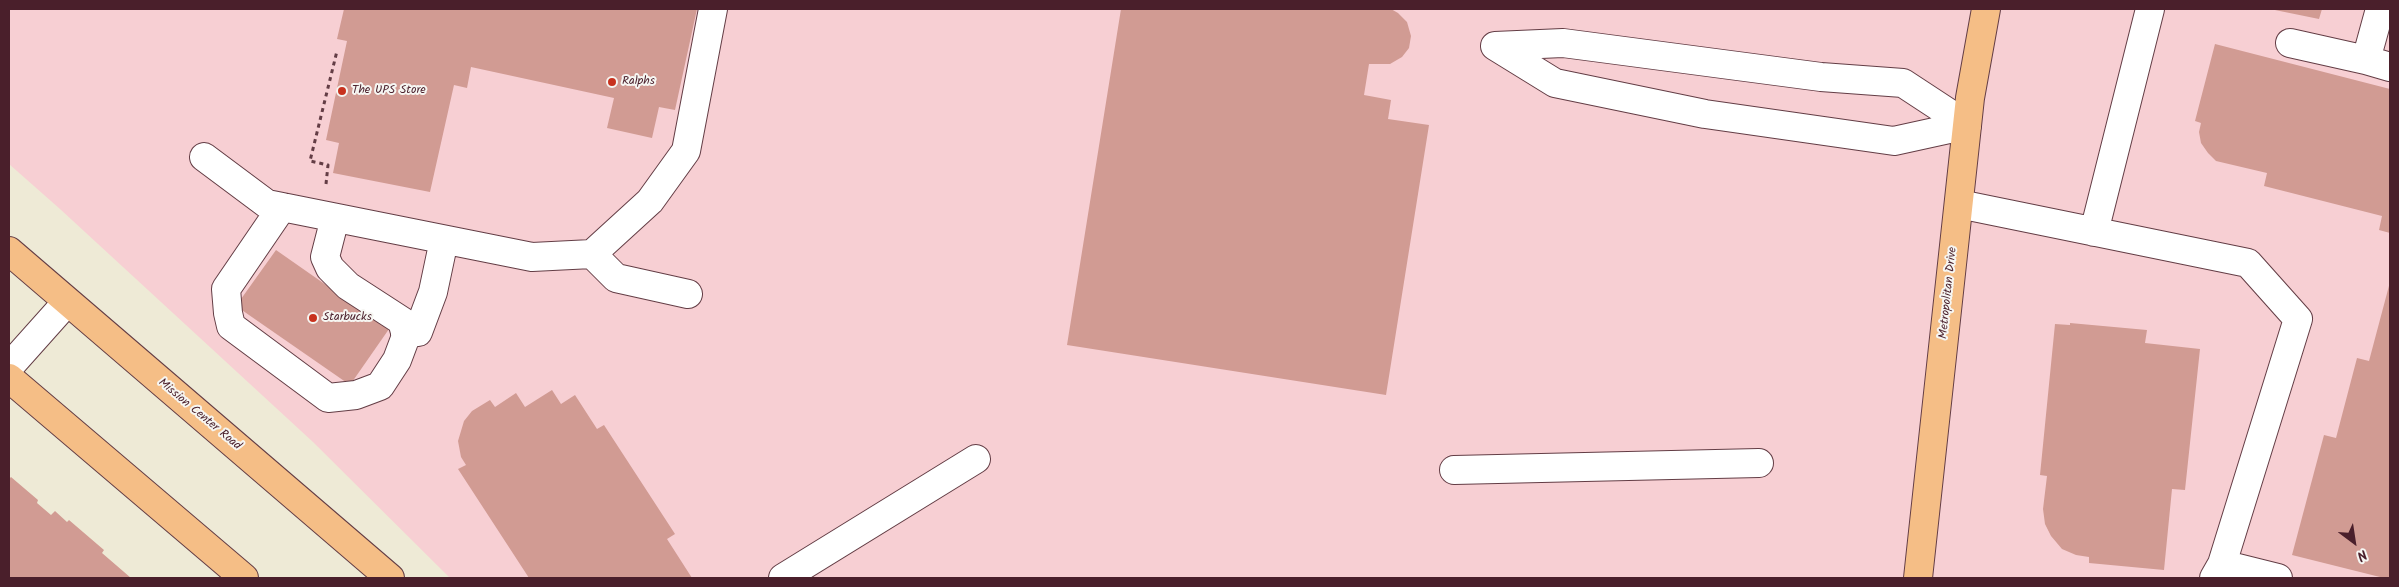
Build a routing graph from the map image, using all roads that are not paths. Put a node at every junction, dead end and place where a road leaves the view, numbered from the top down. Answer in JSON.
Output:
{"nodes":[{"id":1,"x":713,"y":9,"type":"edge"},
{"id":2,"x":1986,"y":9,"type":"edge"},
{"id":3,"x":2150,"y":9,"type":"edge"},
{"id":4,"x":2380,"y":9,"type":"edge"},
{"id":5,"x":2290,"y":43,"type":"dead end"},
{"id":6,"x":2378,"y":63,"type":"edge"},
{"id":7,"x":1967,"y":125,"type":"junction"},
{"id":8,"x":204,"y":157,"type":"dead end"},
{"id":9,"x":1958,"y":204,"type":"junction"},
{"id":10,"x":282,"y":207,"type":"junction"},
{"id":11,"x":324,"y":216,"type":"junction"},
{"id":12,"x":2094,"y":232,"type":"junction"},
{"id":13,"x":444,"y":240,"type":"junction"},
{"id":14,"x":9,"y":251,"type":"edge"},
{"id":15,"x":592,"y":254,"type":"junction"},
{"id":16,"x":688,"y":294,"type":"dead end"},
{"id":17,"x":67,"y":302,"type":"junction"},
{"id":18,"x":405,"y":334,"type":"junction"},
{"id":19,"x":9,"y":368,"type":"edge"},
{"id":20,"x":9,"y":378,"type":"edge"},
{"id":21,"x":976,"y":459,"type":"dead end"},
{"id":22,"x":1759,"y":463,"type":"dead end"},
{"id":23,"x":1454,"y":470,"type":"dead end"},
{"id":24,"x":2218,"y":571,"type":"edge"},
{"id":25,"x":244,"y":578,"type":"edge"},
{"id":26,"x":390,"y":578,"type":"edge"},
{"id":27,"x":783,"y":578,"type":"edge"},
{"id":28,"x":1918,"y":578,"type":"edge"},
{"id":29,"x":2278,"y":578,"type":"edge"}],
"edges":[{"from":1,"to":15,"type":"street"},
{"from":2,"to":7,"type":"main road","name":"Metropolitan Drive"},
{"from":3,"to":12,"type":"street"},
{"from":4,"to":6,"type":"street"},
{"from":5,"to":6,"type":"street"},
{"from":7,"to":7,"type":"street"},
{"from":7,"to":9,"type":"main road","name":"Metropolitan Drive"},
{"from":8,"to":10,"type":"street"},
{"from":9,"to":12,"type":"street"},
{"from":9,"to":28,"type":"main road","name":"Metropolitan Drive"},
{"from":10,"to":11,"type":"street"},
{"from":10,"to":18,"type":"street"},
{"from":11,"to":13,"type":"street"},
{"from":11,"to":18,"type":"street"},
{"from":12,"to":24,"type":"street"},
{"from":13,"to":15,"type":"street"},
{"from":13,"to":18,"type":"street"},
{"from":14,"to":17,"type":"main road","name":"Mission Center Road"},
{"from":15,"to":16,"type":"street"},
{"from":17,"to":19,"type":"street"},
{"from":17,"to":26,"type":"main road","name":"Mission Center Road"},
{"from":20,"to":25,"type":"main road"},
{"from":21,"to":27,"type":"street"},
{"from":22,"to":23,"type":"street"},
{"from":24,"to":29,"type":"street"}]}
